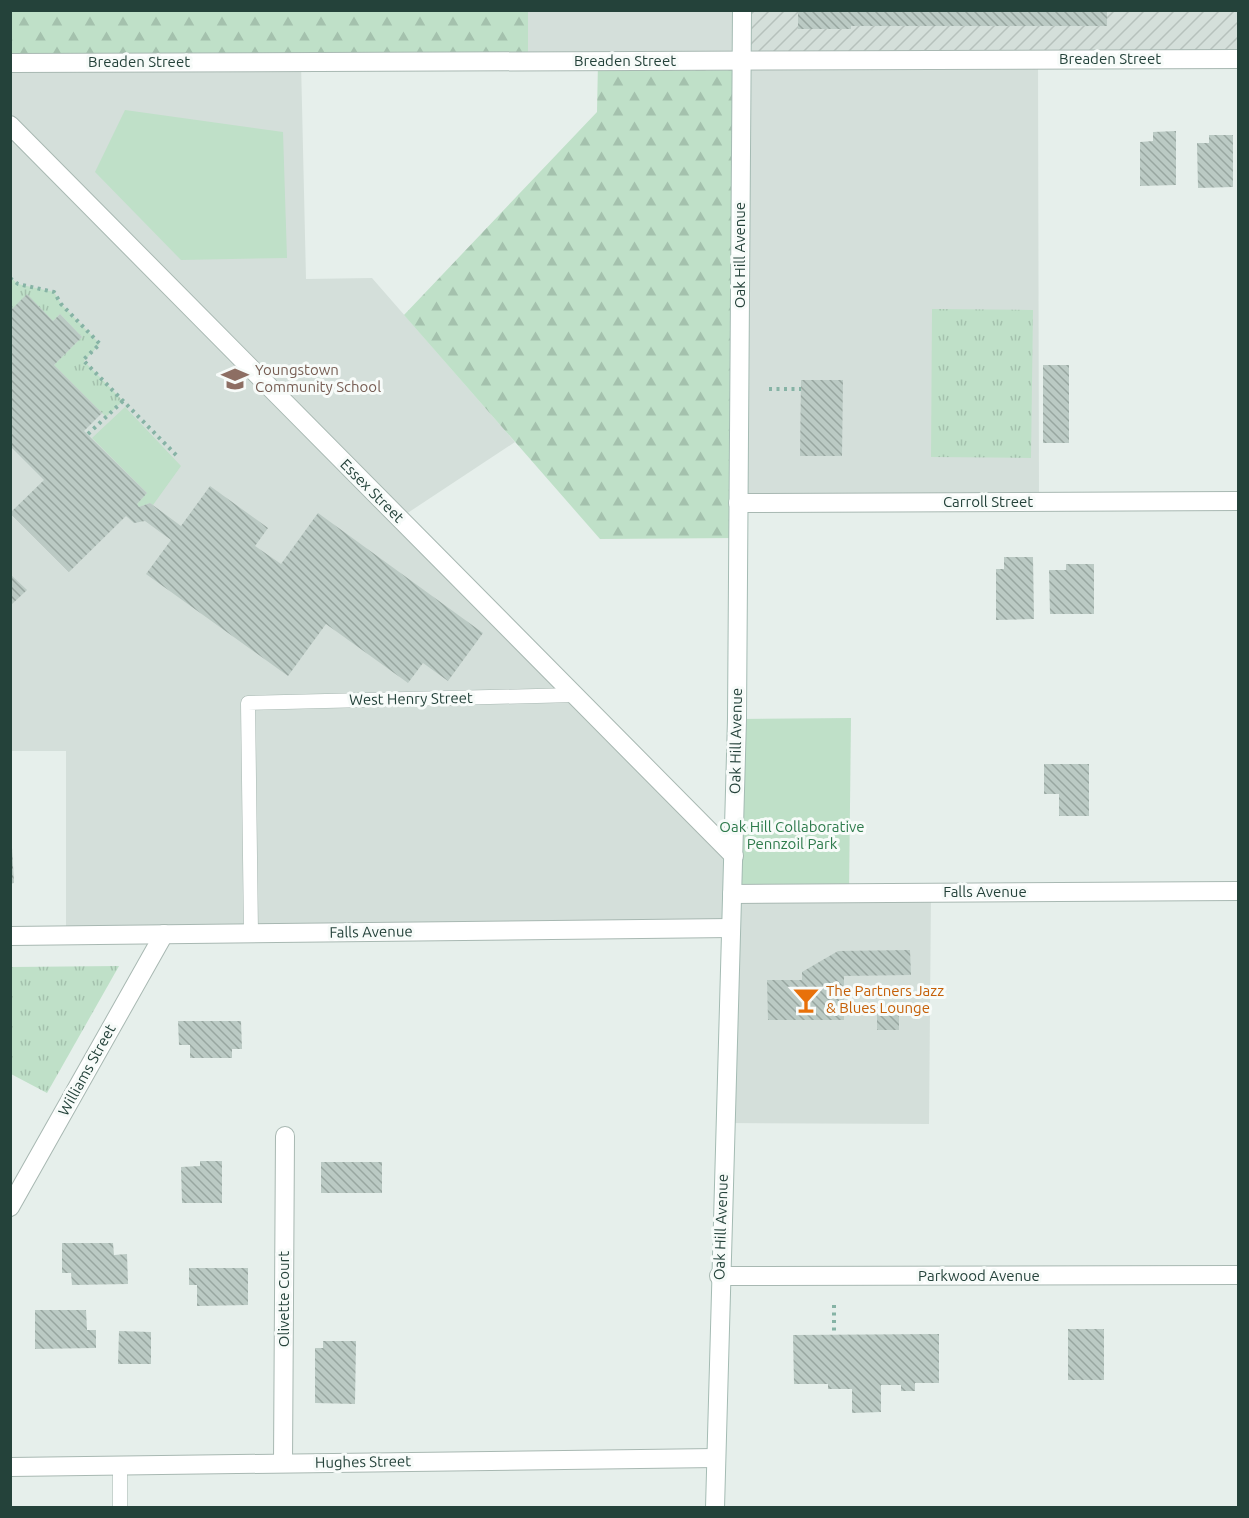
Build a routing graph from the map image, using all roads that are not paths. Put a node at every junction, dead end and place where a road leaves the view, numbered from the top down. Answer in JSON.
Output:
{"nodes":[{"id":1,"x":742,"y":10,"type":"edge"},
{"id":2,"x":1239,"y":59,"type":"edge"},
{"id":3,"x":741,"y":61,"type":"junction"},
{"id":4,"x":10,"y":63,"type":"edge"},
{"id":5,"x":10,"y":125,"type":"edge"},
{"id":6,"x":1239,"y":501,"type":"edge"},
{"id":7,"x":738,"y":503,"type":"junction"},
{"id":8,"x":574,"y":695,"type":"junction"},
{"id":9,"x":734,"y":856,"type":"junction"},
{"id":10,"x":1239,"y":891,"type":"edge"},
{"id":11,"x":732,"y":894,"type":"junction"},
{"id":12,"x":731,"y":928,"type":"junction"},
{"id":13,"x":250,"y":933,"type":"junction"},
{"id":14,"x":164,"y":934,"type":"junction"},
{"id":15,"x":10,"y":936,"type":"edge"},
{"id":16,"x":285,"y":1136,"type":"dead end"},
{"id":17,"x":10,"y":1206,"type":"edge"},
{"id":18,"x":1239,"y":1275,"type":"edge"},
{"id":19,"x":719,"y":1276,"type":"junction"},
{"id":20,"x":716,"y":1458,"type":"junction"},
{"id":21,"x":283,"y":1463,"type":"junction"},
{"id":22,"x":120,"y":1465,"type":"junction"},
{"id":23,"x":10,"y":1467,"type":"edge"},
{"id":24,"x":120,"y":1508,"type":"edge"},
{"id":25,"x":715,"y":1508,"type":"edge"}],
"edges":[{"from":1,"to":3,"type":"street","name":"Oak Hill Avenue"},
{"from":2,"to":3,"type":"street","name":"Breaden Street"},
{"from":3,"to":4,"type":"street","name":"Breaden Street"},
{"from":3,"to":7,"type":"street","name":"Oak Hill Avenue"},
{"from":5,"to":8,"type":"street","name":"Essex Street"},
{"from":6,"to":7,"type":"street","name":"Carroll Street"},
{"from":7,"to":9,"type":"street","name":"Oak Hill Avenue"},
{"from":8,"to":9,"type":"street","name":"Essex Street"},
{"from":8,"to":13,"type":"lane","name":"West Henry Street"},
{"from":9,"to":11,"type":"street","name":"Oak Hill Avenue"},
{"from":10,"to":11,"type":"street","name":"Falls Avenue"},
{"from":11,"to":12,"type":"street","name":"Oak Hill Avenue"},
{"from":12,"to":13,"type":"street","name":"Falls Avenue"},
{"from":12,"to":19,"type":"street","name":"Oak Hill Avenue"},
{"from":13,"to":14,"type":"street","name":"Falls Avenue"},
{"from":14,"to":15,"type":"street","name":"Falls Avenue"},
{"from":14,"to":17,"type":"street","name":"Williams Street"},
{"from":16,"to":21,"type":"street","name":"Olivette Court"},
{"from":18,"to":19,"type":"street","name":"Parkwood Avenue"},
{"from":19,"to":20,"type":"street","name":"Oak Hill Avenue"},
{"from":20,"to":21,"type":"street","name":"Hughes Street"},
{"from":20,"to":25,"type":"street","name":"Oak Hill Avenue"},
{"from":21,"to":22,"type":"street","name":"Hughes Street"},
{"from":22,"to":23,"type":"street","name":"Hughes Street"},
{"from":22,"to":24,"type":"lane"}]}
